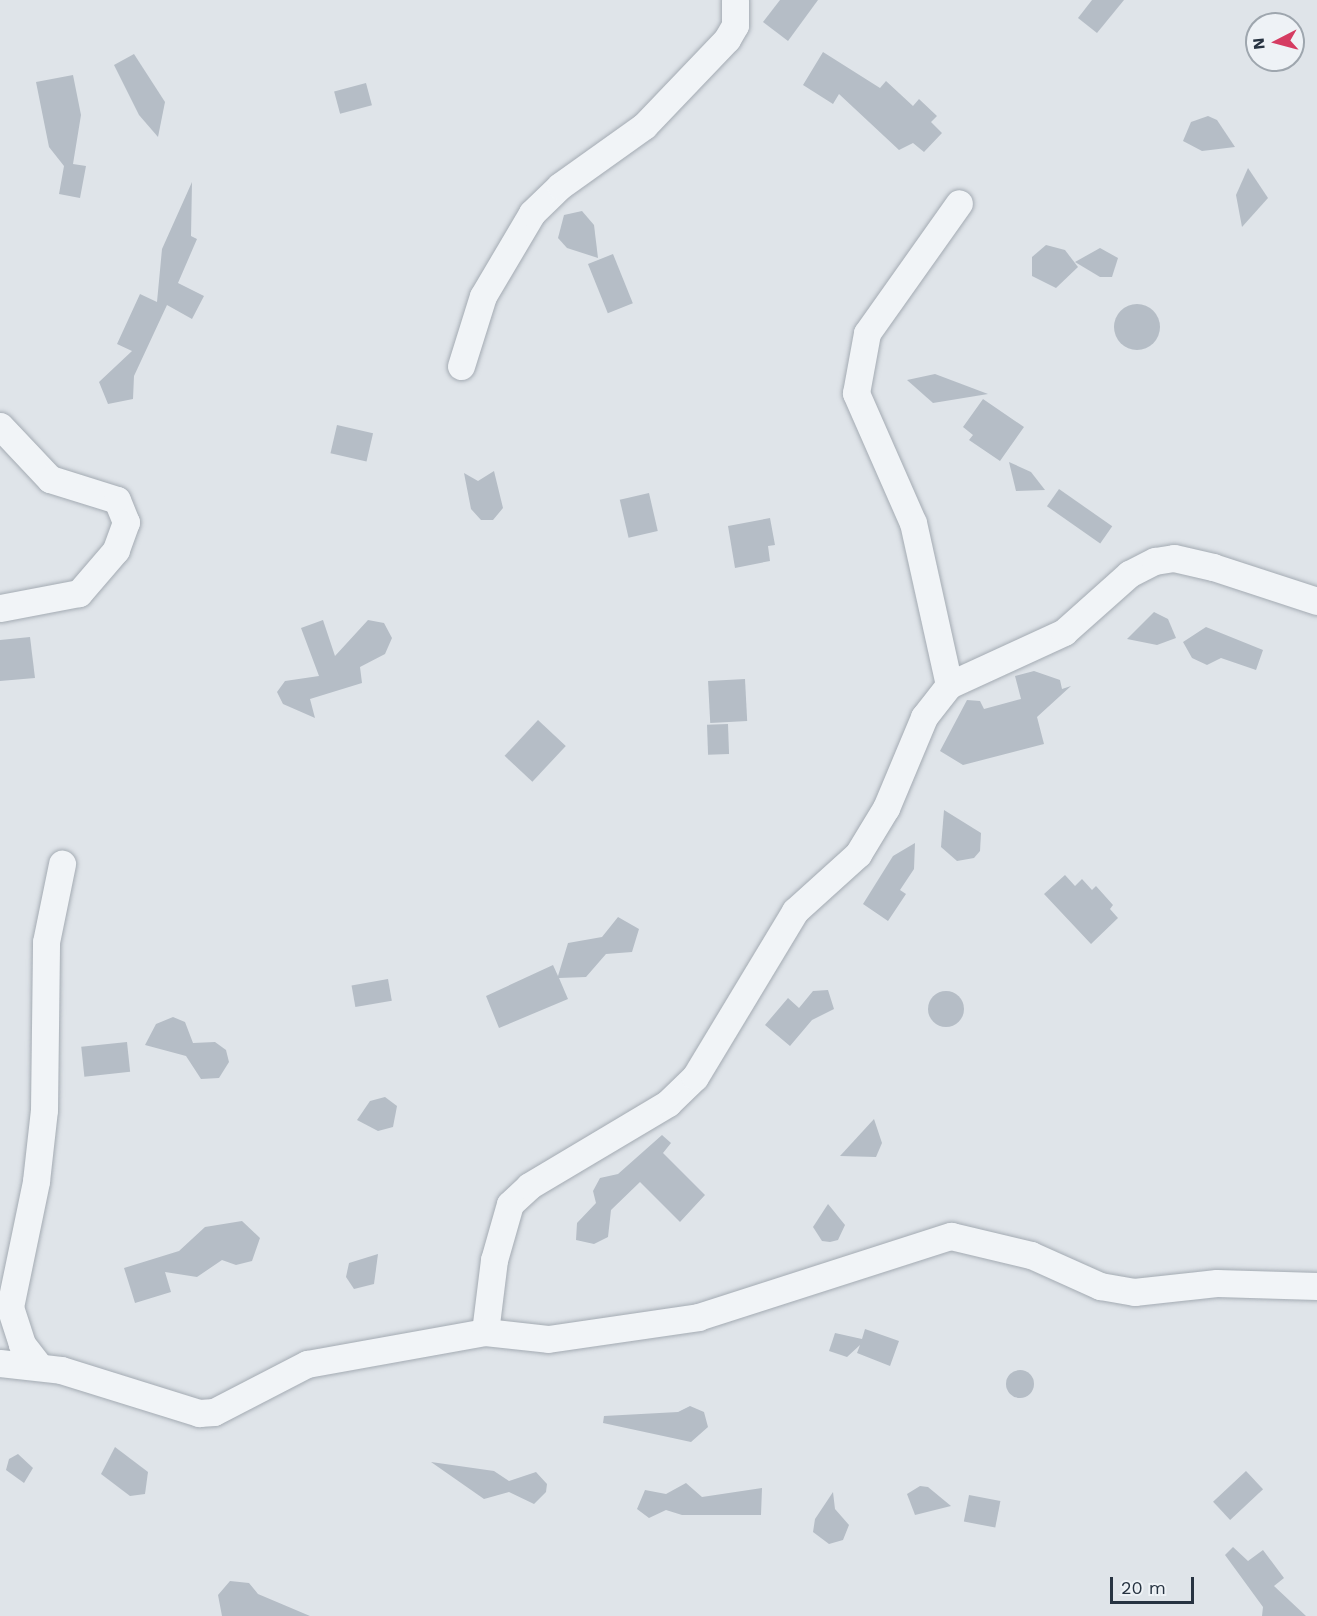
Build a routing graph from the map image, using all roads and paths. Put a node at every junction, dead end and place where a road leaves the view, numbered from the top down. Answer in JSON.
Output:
{"nodes":[{"id":1,"x":735,"y":0,"type":"edge"},
{"id":2,"x":959,"y":203,"type":"dead end"},
{"id":3,"x":461,"y":366,"type":"dead end"},
{"id":4,"x":0,"y":426,"type":"edge"},
{"id":5,"x":1317,"y":601,"type":"edge"},
{"id":6,"x":0,"y":608,"type":"edge"},
{"id":7,"x":949,"y":686,"type":"junction"},
{"id":8,"x":62,"y":864,"type":"dead end"},
{"id":9,"x":1317,"y":1286,"type":"edge"},
{"id":10,"x":485,"y":1332,"type":"junction"},
{"id":11,"x":0,"y":1363,"type":"edge"},
{"id":12,"x":39,"y":1366,"type":"junction"}],
"edges":[{"from":1,"to":3,"type":"street"},
{"from":2,"to":7,"type":"street"},
{"from":4,"to":6,"type":"street"},
{"from":5,"to":7,"type":"street"},
{"from":7,"to":10,"type":"street"},
{"from":8,"to":12,"type":"street"},
{"from":9,"to":10,"type":"street"},
{"from":10,"to":12,"type":"street"},
{"from":11,"to":12,"type":"street"}]}
